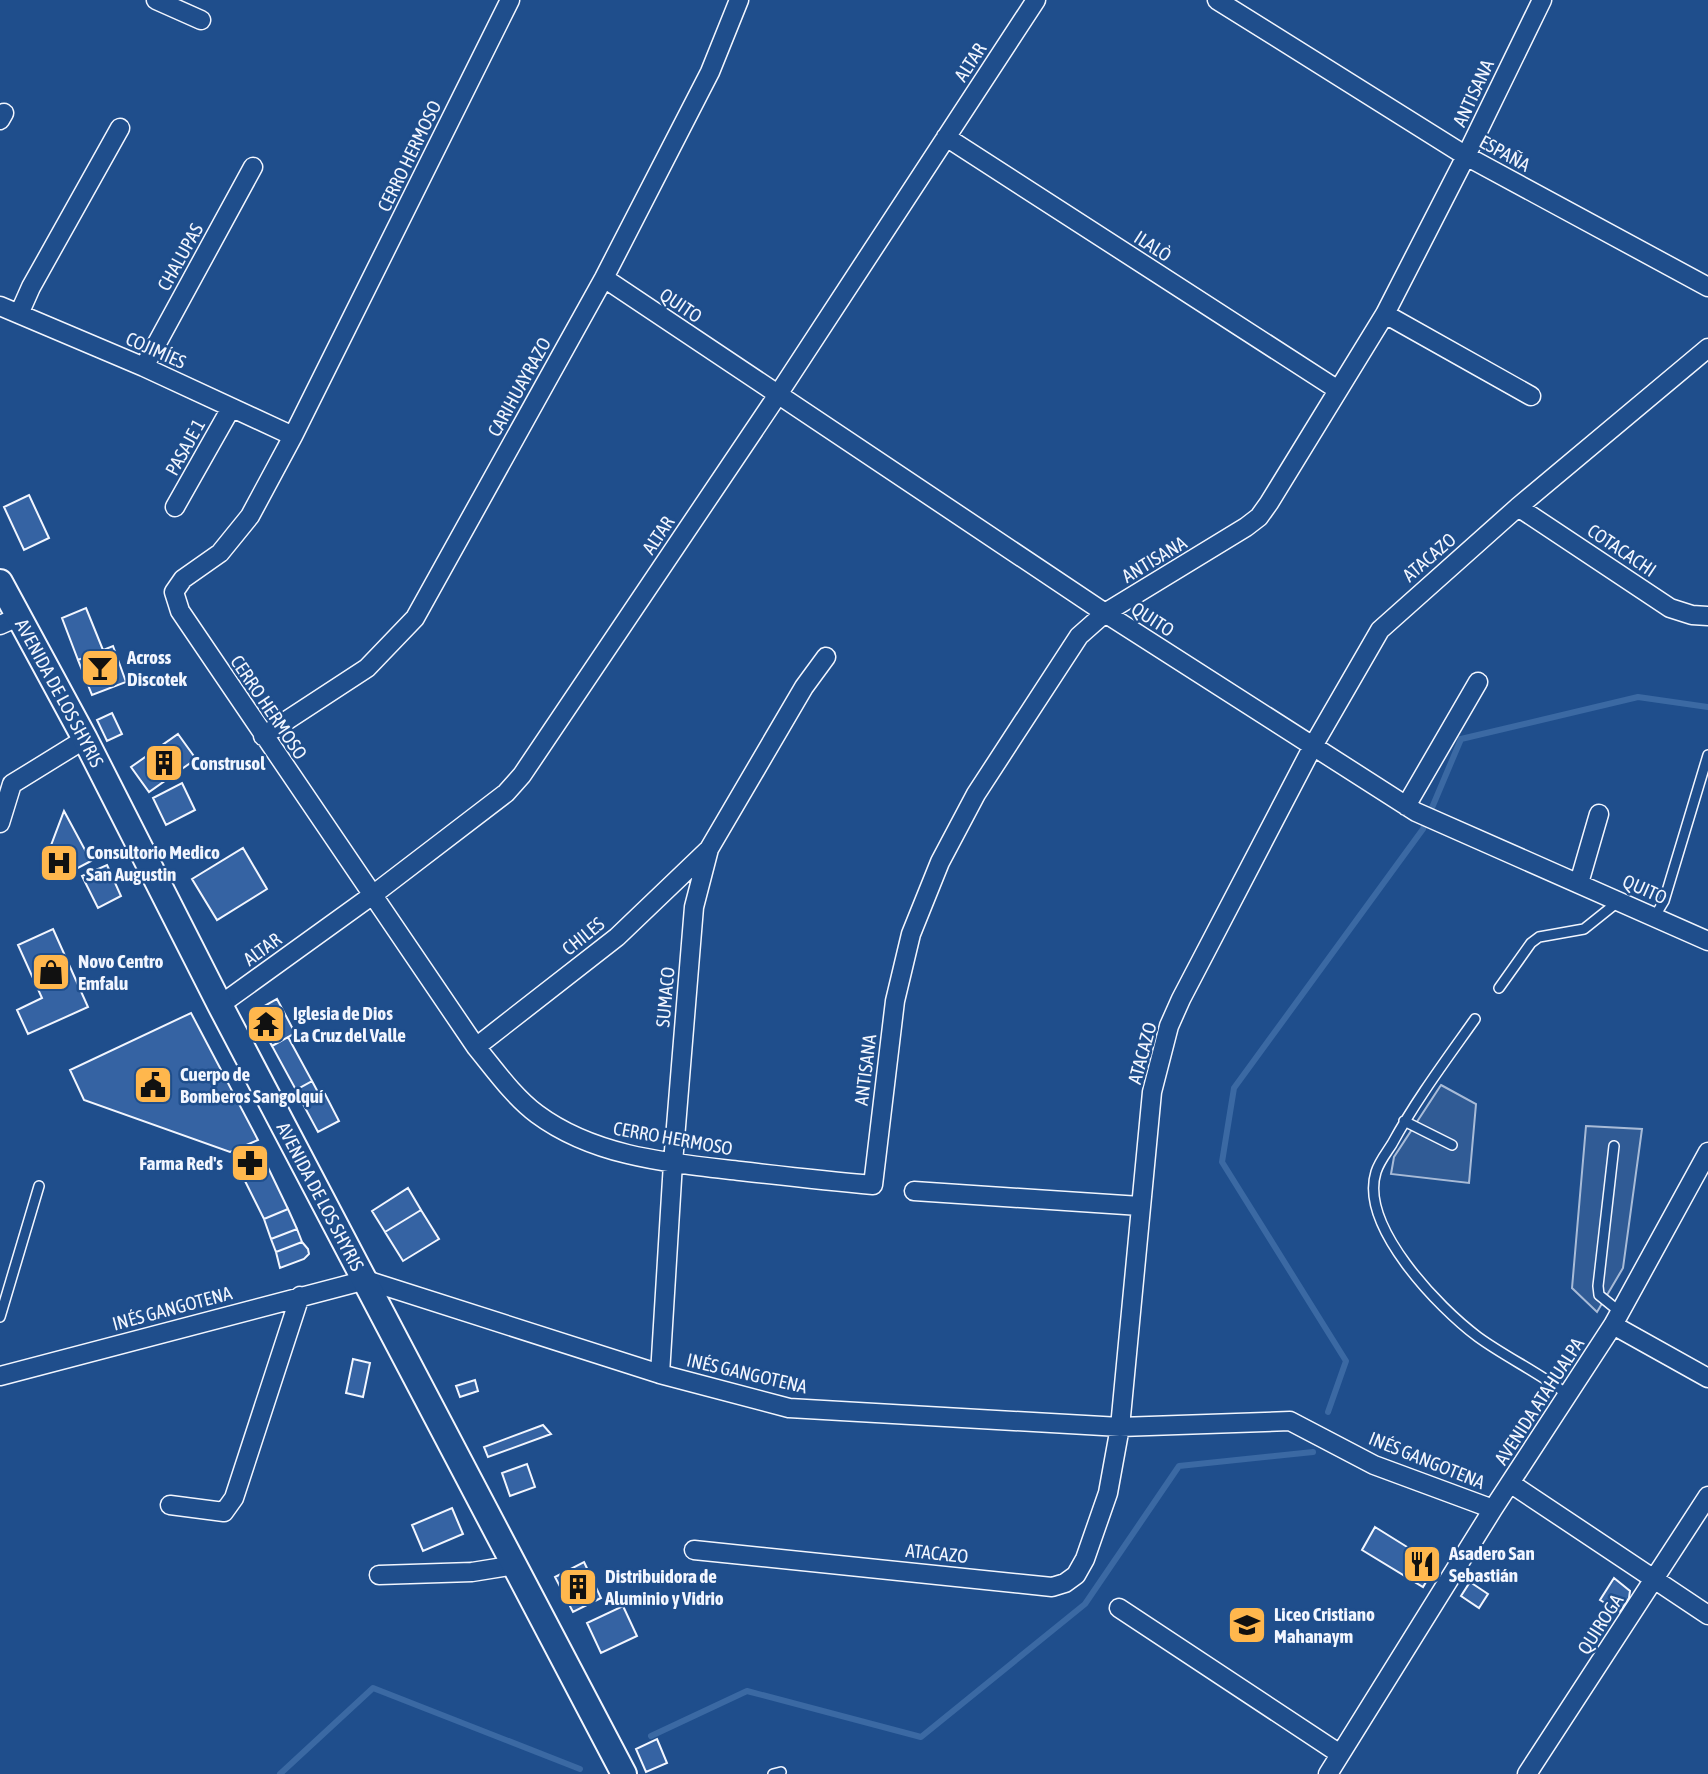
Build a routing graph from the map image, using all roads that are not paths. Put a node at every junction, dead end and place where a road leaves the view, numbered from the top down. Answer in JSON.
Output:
{"nodes":[{"id":1,"x":156,"y":0,"type":"edge"},
{"id":2,"x":510,"y":0,"type":"edge"},
{"id":3,"x":739,"y":0,"type":"edge"},
{"id":4,"x":1036,"y":0,"type":"edge"},
{"id":5,"x":1217,"y":0,"type":"edge"},
{"id":6,"x":1542,"y":0,"type":"edge"},
{"id":7,"x":201,"y":20,"type":"dead end"},
{"id":8,"x":120,"y":128,"type":"dead end"},
{"id":9,"x":946,"y":138,"type":"junction"},
{"id":10,"x":1466,"y":156,"type":"junction"},
{"id":11,"x":253,"y":167,"type":"dead end"},
{"id":12,"x":604,"y":278,"type":"junction"},
{"id":13,"x":1708,"y":287,"type":"edge"},
{"id":14,"x":0,"y":306,"type":"edge"},
{"id":15,"x":19,"y":314,"type":"junction"},
{"id":16,"x":1385,"y":314,"type":"junction"},
{"id":17,"x":1708,"y":348,"type":"edge"},
{"id":18,"x":144,"y":367,"type":"junction"},
{"id":19,"x":1338,"y":390,"type":"junction"},
{"id":20,"x":777,"y":396,"type":"junction"},
{"id":21,"x":1531,"y":396,"type":"dead end"},
{"id":22,"x":231,"y":408,"type":"junction"},
{"id":23,"x":293,"y":436,"type":"junction"},
{"id":24,"x":176,"y":507,"type":"dead end"},
{"id":25,"x":1518,"y":507,"type":"junction"},
{"id":26,"x":0,"y":582,"type":"edge"},
{"id":27,"x":1105,"y":613,"type":"junction"},
{"id":28,"x":1708,"y":616,"type":"edge"},
{"id":29,"x":9,"y":621,"type":"edge"},
{"id":30,"x":826,"y":657,"type":"dead end"},
{"id":31,"x":1478,"y":682,"type":"dead end"},
{"id":32,"x":263,"y":736,"type":"junction"},
{"id":33,"x":85,"y":739,"type":"junction"},
{"id":34,"x":1313,"y":746,"type":"junction"},
{"id":35,"x":1708,"y":755,"type":"edge"},
{"id":36,"x":1411,"y":809,"type":"junction"},
{"id":37,"x":1600,"y":814,"type":"dead end"},
{"id":38,"x":0,"y":820,"type":"edge"},
{"id":39,"x":709,"y":849,"type":"junction"},
{"id":40,"x":1579,"y":883,"type":"junction"},
{"id":41,"x":374,"y":894,"type":"junction"},
{"id":42,"x":1620,"y":901,"type":"junction"},
{"id":43,"x":1655,"y":916,"type":"junction"},
{"id":44,"x":1708,"y":941,"type":"edge"},
{"id":45,"x":1499,"y":988,"type":"dead end"},
{"id":46,"x":220,"y":1005,"type":"junction"},
{"id":47,"x":1475,"y":1019,"type":"dead end"},
{"id":48,"x":476,"y":1047,"type":"junction"},
{"id":49,"x":1404,"y":1121,"type":"junction"},
{"id":50,"x":1452,"y":1145,"type":"dead end"},
{"id":51,"x":1614,"y":1146,"type":"dead end"},
{"id":52,"x":1707,"y":1155,"type":"edge"},
{"id":53,"x":673,"y":1163,"type":"junction"},
{"id":54,"x":39,"y":1185,"type":"dead end"},
{"id":55,"x":873,"y":1185,"type":"joint"},
{"id":56,"x":914,"y":1191,"type":"dead end"},
{"id":57,"x":1140,"y":1206,"type":"junction"},
{"id":58,"x":366,"y":1280,"type":"junction"},
{"id":59,"x":300,"y":1296,"type":"junction"},
{"id":60,"x":0,"y":1317,"type":"edge"},
{"id":61,"x":1616,"y":1319,"type":"junction"},
{"id":62,"x":660,"y":1374,"type":"junction"},
{"id":63,"x":0,"y":1376,"type":"edge"},
{"id":64,"x":1708,"y":1378,"type":"edge"},
{"id":65,"x":1568,"y":1395,"type":"junction"},
{"id":66,"x":1121,"y":1427,"type":"junction"},
{"id":67,"x":1510,"y":1483,"type":"junction"},
{"id":68,"x":1708,"y":1496,"type":"edge"},
{"id":69,"x":170,"y":1505,"type":"dead end"},
{"id":70,"x":1493,"y":1509,"type":"junction"},
{"id":71,"x":694,"y":1550,"type":"dead end"},
{"id":72,"x":515,"y":1565,"type":"junction"},
{"id":73,"x":379,"y":1575,"type":"dead end"},
{"id":74,"x":1654,"y":1580,"type":"junction"},
{"id":75,"x":1119,"y":1608,"type":"dead end"},
{"id":76,"x":1708,"y":1615,"type":"edge"},
{"id":77,"x":1340,"y":1754,"type":"junction"},
{"id":78,"x":624,"y":1774,"type":"edge"},
{"id":79,"x":1328,"y":1774,"type":"edge"},
{"id":80,"x":1527,"y":1774,"type":"edge"}],
"edges":[{"from":1,"to":7,"type":"street"},
{"from":2,"to":23,"type":"street","name":"CERRO HERMOSO"},
{"from":3,"to":12,"type":"street","name":"CARIHUAYRAZO"},
{"from":4,"to":9,"type":"street","name":"ALTAR"},
{"from":5,"to":10,"type":"street","name":"ESPAÑA"},
{"from":6,"to":10,"type":"street","name":"ANTISANA"},
{"from":8,"to":15,"type":"street"},
{"from":9,"to":19,"type":"street","name":"ILALÒ"},
{"from":9,"to":20,"type":"street","name":"ALTAR"},
{"from":10,"to":13,"type":"street","name":"ESPAÑA"},
{"from":10,"to":16,"type":"street","name":"ANTISANA"},
{"from":11,"to":18,"type":"street","name":"CHALUPAS"},
{"from":12,"to":20,"type":"street","name":"QUITO"},
{"from":12,"to":32,"type":"street","name":"CARIHUAYRAZO"},
{"from":14,"to":15,"type":"street","name":"COJIMÍES"},
{"from":15,"to":18,"type":"street","name":"COJIMÍES"},
{"from":16,"to":19,"type":"street","name":"ANTISANA"},
{"from":16,"to":21,"type":"street"},
{"from":17,"to":25,"type":"street","name":"ATACAZO"},
{"from":18,"to":22,"type":"street","name":"COJIMÍES"},
{"from":19,"to":27,"type":"street","name":"ANTISANA"},
{"from":20,"to":27,"type":"street","name":"QUITO"},
{"from":20,"to":41,"type":"street","name":"ALTAR"},
{"from":22,"to":23,"type":"street","name":"COJIMÍES"},
{"from":22,"to":24,"type":"street","name":"PASAJE 1"},
{"from":23,"to":32,"type":"street","name":"CERRO HERMOSO"},
{"from":25,"to":28,"type":"street","name":"COTACACHI"},
{"from":25,"to":34,"type":"street","name":"ATACAZO"},
{"from":26,"to":29,"type":"main road","name":"AVENIDA DE LOS SHYRIS"},
{"from":27,"to":34,"type":"street","name":"QUITO"},
{"from":27,"to":55,"type":"street","name":"ANTISANA"},
{"from":29,"to":33,"type":"main road","name":"AVENIDA DE LOS SHYRIS"},
{"from":30,"to":39,"type":"street","name":"SUMACO"},
{"from":31,"to":36,"type":"street"},
{"from":32,"to":41,"type":"street","name":"CERRO HERMOSO"},
{"from":33,"to":38,"type":"street"},
{"from":33,"to":46,"type":"main road","name":"AVENIDA DE LOS SHYRIS"},
{"from":34,"to":36,"type":"street","name":"QUITO"},
{"from":34,"to":57,"type":"street","name":"ATACAZO"},
{"from":35,"to":43,"type":"lane"},
{"from":36,"to":40,"type":"street","name":"QUITO"},
{"from":37,"to":40,"type":"street"},
{"from":39,"to":48,"type":"street","name":"CHILES"},
{"from":39,"to":53,"type":"street","name":"SUMACO"},
{"from":40,"to":42,"type":"street","name":"QUITO"},
{"from":41,"to":46,"type":"street","name":"ALTAR"},
{"from":41,"to":48,"type":"street","name":"CERRO HERMOSO"},
{"from":42,"to":43,"type":"street","name":"QUITO"},
{"from":42,"to":45,"type":"lane"},
{"from":43,"to":44,"type":"street","name":"QUITO"},
{"from":46,"to":58,"type":"main road","name":"AVENIDA DE LOS SHYRIS"},
{"from":47,"to":49,"type":"lane"},
{"from":48,"to":53,"type":"street","name":"CERRO HERMOSO"},
{"from":49,"to":50,"type":"lane"},
{"from":49,"to":65,"type":"lane"},
{"from":51,"to":61,"type":"lane"},
{"from":52,"to":61,"type":"street","name":"AVENIDA ATAHUALPA"},
{"from":53,"to":55,"type":"street","name":"CERRO HERMOSO"},
{"from":53,"to":62,"type":"street","name":"SUMACO"},
{"from":54,"to":60,"type":"lane"},
{"from":56,"to":57,"type":"street"},
{"from":57,"to":66,"type":"street","name":"ATACAZO"},
{"from":58,"to":59,"type":"street","name":"INÉS GANGOTENA"},
{"from":58,"to":62,"type":"street","name":"INÉS GANGOTENA"},
{"from":58,"to":72,"type":"main road","name":"AVENIDA DE LOS SHYRIS"},
{"from":59,"to":63,"type":"street","name":"INÉS GANGOTENA"},
{"from":59,"to":69,"type":"street"},
{"from":61,"to":64,"type":"street"},
{"from":61,"to":65,"type":"street","name":"AVENIDA ATAHUALPA"},
{"from":62,"to":66,"type":"street","name":"INÉS GANGOTENA"},
{"from":65,"to":67,"type":"street","name":"AVENIDA ATAHUALPA"},
{"from":66,"to":70,"type":"street","name":"INÉS GANGOTENA"},
{"from":66,"to":71,"type":"street","name":"ATACAZO"},
{"from":67,"to":70,"type":"street","name":"AVENIDA ATAHUALPA"},
{"from":67,"to":74,"type":"street","name":"INÉS GANGOTENA"},
{"from":68,"to":74,"type":"street","name":"QUIROGA"},
{"from":70,"to":77,"type":"street","name":"AVENIDA ATAHUALPA"},
{"from":72,"to":73,"type":"street"},
{"from":72,"to":78,"type":"main road","name":"AVENIDA DE LOS SHYRIS"},
{"from":74,"to":76,"type":"street","name":"INÉS GANGOTENA"},
{"from":74,"to":80,"type":"street","name":"QUIROGA"},
{"from":75,"to":77,"type":"street"},
{"from":77,"to":79,"type":"street","name":"AVENIDA ATAHUALPA"}]}
